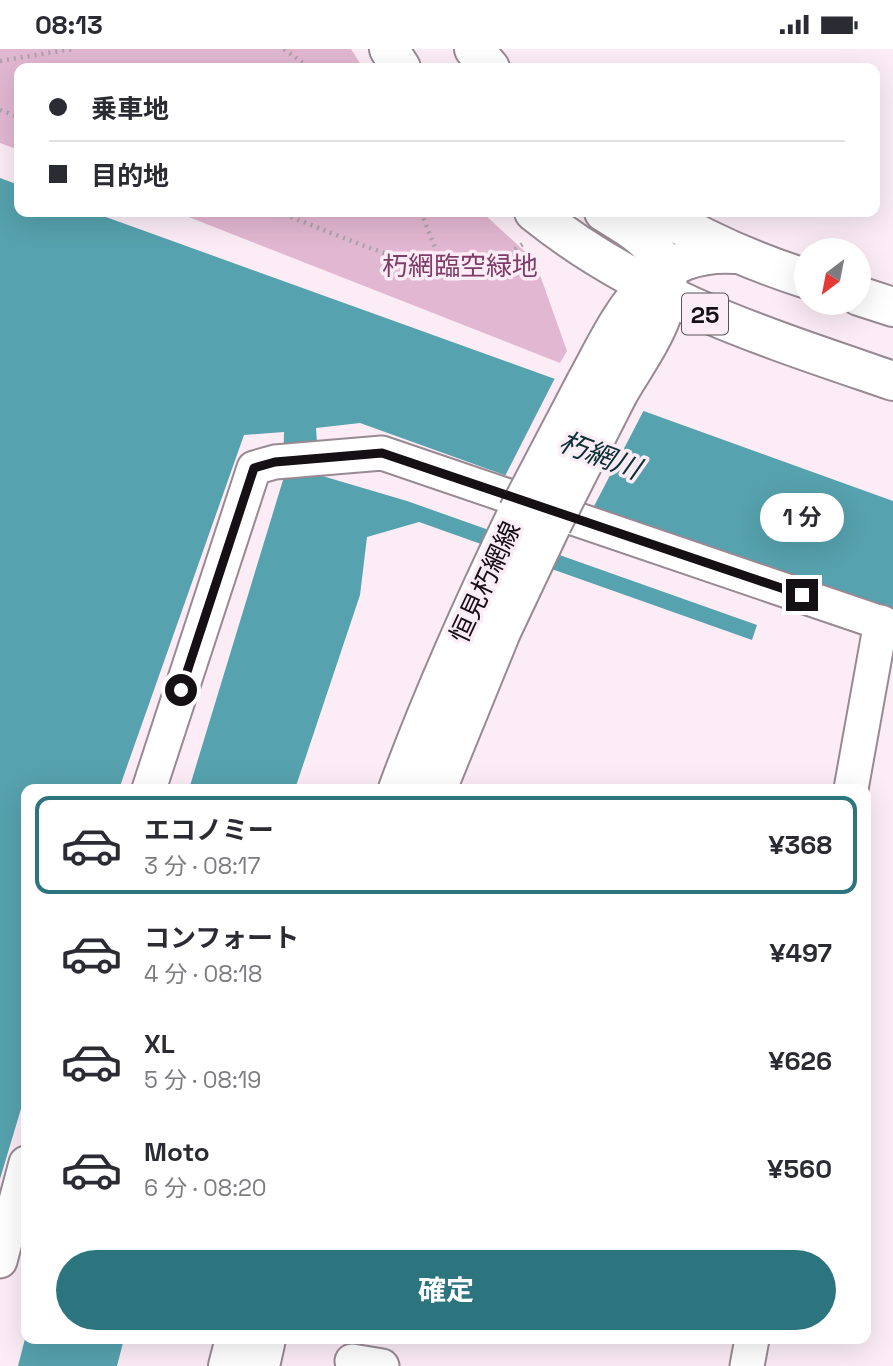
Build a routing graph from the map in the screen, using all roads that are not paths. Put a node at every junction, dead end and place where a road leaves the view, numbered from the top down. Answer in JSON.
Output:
{"nodes":[{"id":1,"x":474,"y":49,"type":"edge"},
{"id":2,"x":486,"y":63,"type":"edge"},
{"id":3,"x":611,"y":217,"type":"edge"},
{"id":4,"x":667,"y":217,"type":"edge"},
{"id":5,"x":532,"y":225,"type":"edge"},
{"id":6,"x":736,"y":254,"type":"junction"},
{"id":7,"x":794,"y":274,"type":"edge"},
{"id":8,"x":651,"y":299,"type":"junction"},
{"id":9,"x":872,"y":300,"type":"edge"},
{"id":10,"x":893,"y":307,"type":"edge"},
{"id":11,"x":893,"y":381,"type":"edge"},
{"id":12,"x":535,"y":518,"type":"junction"},
{"id":13,"x":887,"y":624,"type":"edge"},
{"id":14,"x":151,"y":784,"type":"edge"},
{"id":15,"x":400,"y":784,"type":"edge"},
{"id":16,"x":439,"y":784,"type":"edge"},
{"id":17,"x":852,"y":784,"type":"edge"},
{"id":18,"x":21,"y":1182,"type":"edge"},
{"id":19,"x":0,"y":1261,"type":"edge"},
{"id":20,"x":234,"y":1344,"type":"edge"},
{"id":21,"x":265,"y":1344,"type":"edge"},
{"id":22,"x":751,"y":1344,"type":"edge"},
{"id":23,"x":228,"y":1366,"type":"edge"},
{"id":24,"x":260,"y":1366,"type":"edge"},
{"id":25,"x":747,"y":1366,"type":"edge"}],
"edges":[{"from":1,"to":2,"type":"main road"},
{"from":3,"to":8,"type":"main road"},
{"from":4,"to":6,"type":"main road"},
{"from":5,"to":8,"type":"main road","number":"25"},
{"from":6,"to":7,"type":"main road"},
{"from":6,"to":8,"type":"main road"},
{"from":8,"to":11,"type":"main road","number":"25"},
{"from":8,"to":12,"type":"main road","name":"恒見朽網線","bridge":true},
{"from":9,"to":10,"type":"main road"},
{"from":12,"to":15,"type":"main road","name":"恒見朽網線"},
{"from":12,"to":16,"type":"main road","name":"恒見朽網線"},
{"from":13,"to":14,"type":"street"},
{"from":13,"to":17,"type":"street"},
{"from":18,"to":19,"type":"street"},
{"from":20,"to":23,"type":"main road"},
{"from":21,"to":24,"type":"main road"},
{"from":22,"to":25,"type":"street"}]}
